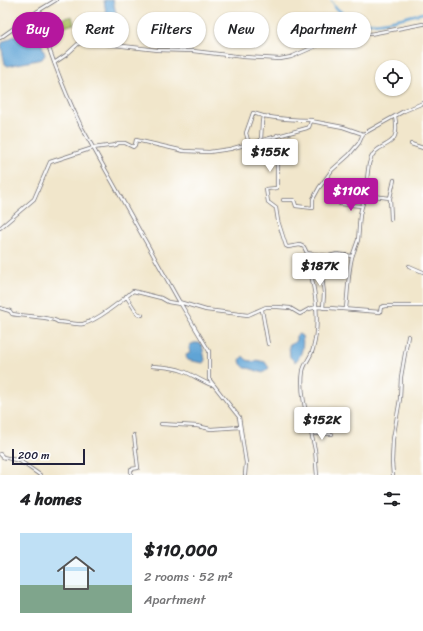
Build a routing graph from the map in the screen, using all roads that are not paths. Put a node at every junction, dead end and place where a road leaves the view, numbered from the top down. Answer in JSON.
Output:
{"nodes":[{"id":1,"x":56,"y":0,"type":"edge"},
{"id":2,"x":38,"y":11,"type":"junction"},
{"id":3,"x":423,"y":24,"type":"edge"},
{"id":4,"x":371,"y":34,"type":"edge"},
{"id":5,"x":0,"y":38,"type":"edge"},
{"id":6,"x":312,"y":48,"type":"edge"},
{"id":7,"x":54,"y":63,"type":"junction"},
{"id":8,"x":423,"y":103,"type":"edge"},
{"id":9,"x":263,"y":116,"type":"junction"},
{"id":10,"x":395,"y":116,"type":"junction"},
{"id":11,"x":314,"y":121,"type":"junction"},
{"id":12,"x":363,"y":134,"type":"junction"},
{"id":13,"x":277,"y":135,"type":"junction"},
{"id":14,"x":261,"y":140,"type":"junction"},
{"id":15,"x":249,"y":144,"type":"junction"},
{"id":16,"x":411,"y":144,"type":"dead end"},
{"id":17,"x":94,"y":148,"type":"junction"},
{"id":18,"x":423,"y":148,"type":"edge"},
{"id":19,"x":394,"y":180,"type":"dead end"},
{"id":20,"x":365,"y":195,"type":"junction"},
{"id":21,"x":390,"y":198,"type":"junction"},
{"id":22,"x":283,"y":200,"type":"dead end"},
{"id":23,"x":340,"y":204,"type":"dead end"},
{"id":24,"x":362,"y":206,"type":"junction"},
{"id":25,"x":392,"y":219,"type":"dead end"},
{"id":26,"x":0,"y":228,"type":"edge"},
{"id":27,"x":352,"y":256,"type":"junction"},
{"id":28,"x":409,"y":266,"type":"dead end"},
{"id":29,"x":321,"y":269,"type":"dead end"},
{"id":30,"x":310,"y":270,"type":"dead end"},
{"id":31,"x":423,"y":272,"type":"edge"},
{"id":32,"x":126,"y":296,"type":"junction"},
{"id":33,"x":180,"y":302,"type":"junction"},
{"id":34,"x":423,"y":306,"type":"edge"},
{"id":35,"x":317,"y":307,"type":"junction"},
{"id":36,"x":0,"y":308,"type":"edge"},
{"id":37,"x":323,"y":308,"type":"junction"},
{"id":38,"x":346,"y":308,"type":"junction"},
{"id":39,"x":262,"y":310,"type":"junction"},
{"id":40,"x":142,"y":315,"type":"dead end"},
{"id":41,"x":408,"y":336,"type":"dead end"},
{"id":42,"x":268,"y":344,"type":"dead end"},
{"id":43,"x":152,"y":366,"type":"dead end"},
{"id":44,"x":212,"y":385,"type":"junction"},
{"id":45,"x":161,"y":424,"type":"dead end"},
{"id":46,"x":240,"y":427,"type":"junction"},
{"id":47,"x":312,"y":434,"type":"junction"},
{"id":48,"x":332,"y":434,"type":"dead end"},
{"id":49,"x":134,"y":436,"type":"dead end"},
{"id":50,"x":0,"y":454,"type":"edge"},
{"id":51,"x":40,"y":475,"type":"edge"},
{"id":52,"x":131,"y":475,"type":"edge"},
{"id":53,"x":245,"y":475,"type":"edge"},
{"id":54,"x":317,"y":475,"type":"edge"},
{"id":55,"x":393,"y":475,"type":"edge"}],
"edges":[{"from":1,"to":2,"type":"street"},
{"from":2,"to":5,"type":"street"},
{"from":2,"to":7,"type":"street"},
{"from":3,"to":4,"type":"street"},
{"from":6,"to":7,"type":"street"},
{"from":7,"to":17,"type":"street"},
{"from":8,"to":10,"type":"street"},
{"from":9,"to":11,"type":"street"},
{"from":9,"to":14,"type":"street"},
{"from":9,"to":15,"type":"street"},
{"from":10,"to":12,"type":"street"},
{"from":10,"to":20,"type":"street"},
{"from":11,"to":12,"type":"street"},
{"from":11,"to":13,"type":"street"},
{"from":12,"to":22,"type":"street"},
{"from":13,"to":14,"type":"street"},
{"from":13,"to":27,"type":"street"},
{"from":14,"to":15,"type":"street"},
{"from":15,"to":17,"type":"street"},
{"from":16,"to":18,"type":"street"},
{"from":17,"to":26,"type":"street"},
{"from":17,"to":33,"type":"street"},
{"from":19,"to":21,"type":"street"},
{"from":20,"to":21,"type":"street"},
{"from":20,"to":24,"type":"street"},
{"from":21,"to":25,"type":"street"},
{"from":23,"to":24,"type":"street"},
{"from":24,"to":27,"type":"street"},
{"from":27,"to":38,"type":"street"},
{"from":28,"to":31,"type":"street"},
{"from":29,"to":37,"type":"street"},
{"from":30,"to":35,"type":"street"},
{"from":32,"to":33,"type":"street"},
{"from":32,"to":36,"type":"street"},
{"from":32,"to":40,"type":"street"},
{"from":33,"to":39,"type":"street"},
{"from":33,"to":44,"type":"street"},
{"from":34,"to":38,"type":"street"},
{"from":35,"to":37,"type":"street"},
{"from":35,"to":39,"type":"street"},
{"from":35,"to":47,"type":"street"},
{"from":37,"to":38,"type":"street"},
{"from":39,"to":42,"type":"street"},
{"from":41,"to":55,"type":"street"},
{"from":43,"to":44,"type":"street"},
{"from":44,"to":46,"type":"street"},
{"from":45,"to":46,"type":"street"},
{"from":46,"to":53,"type":"street"},
{"from":47,"to":48,"type":"street"},
{"from":47,"to":54,"type":"street"},
{"from":49,"to":52,"type":"street"},
{"from":50,"to":51,"type":"street"}]}
